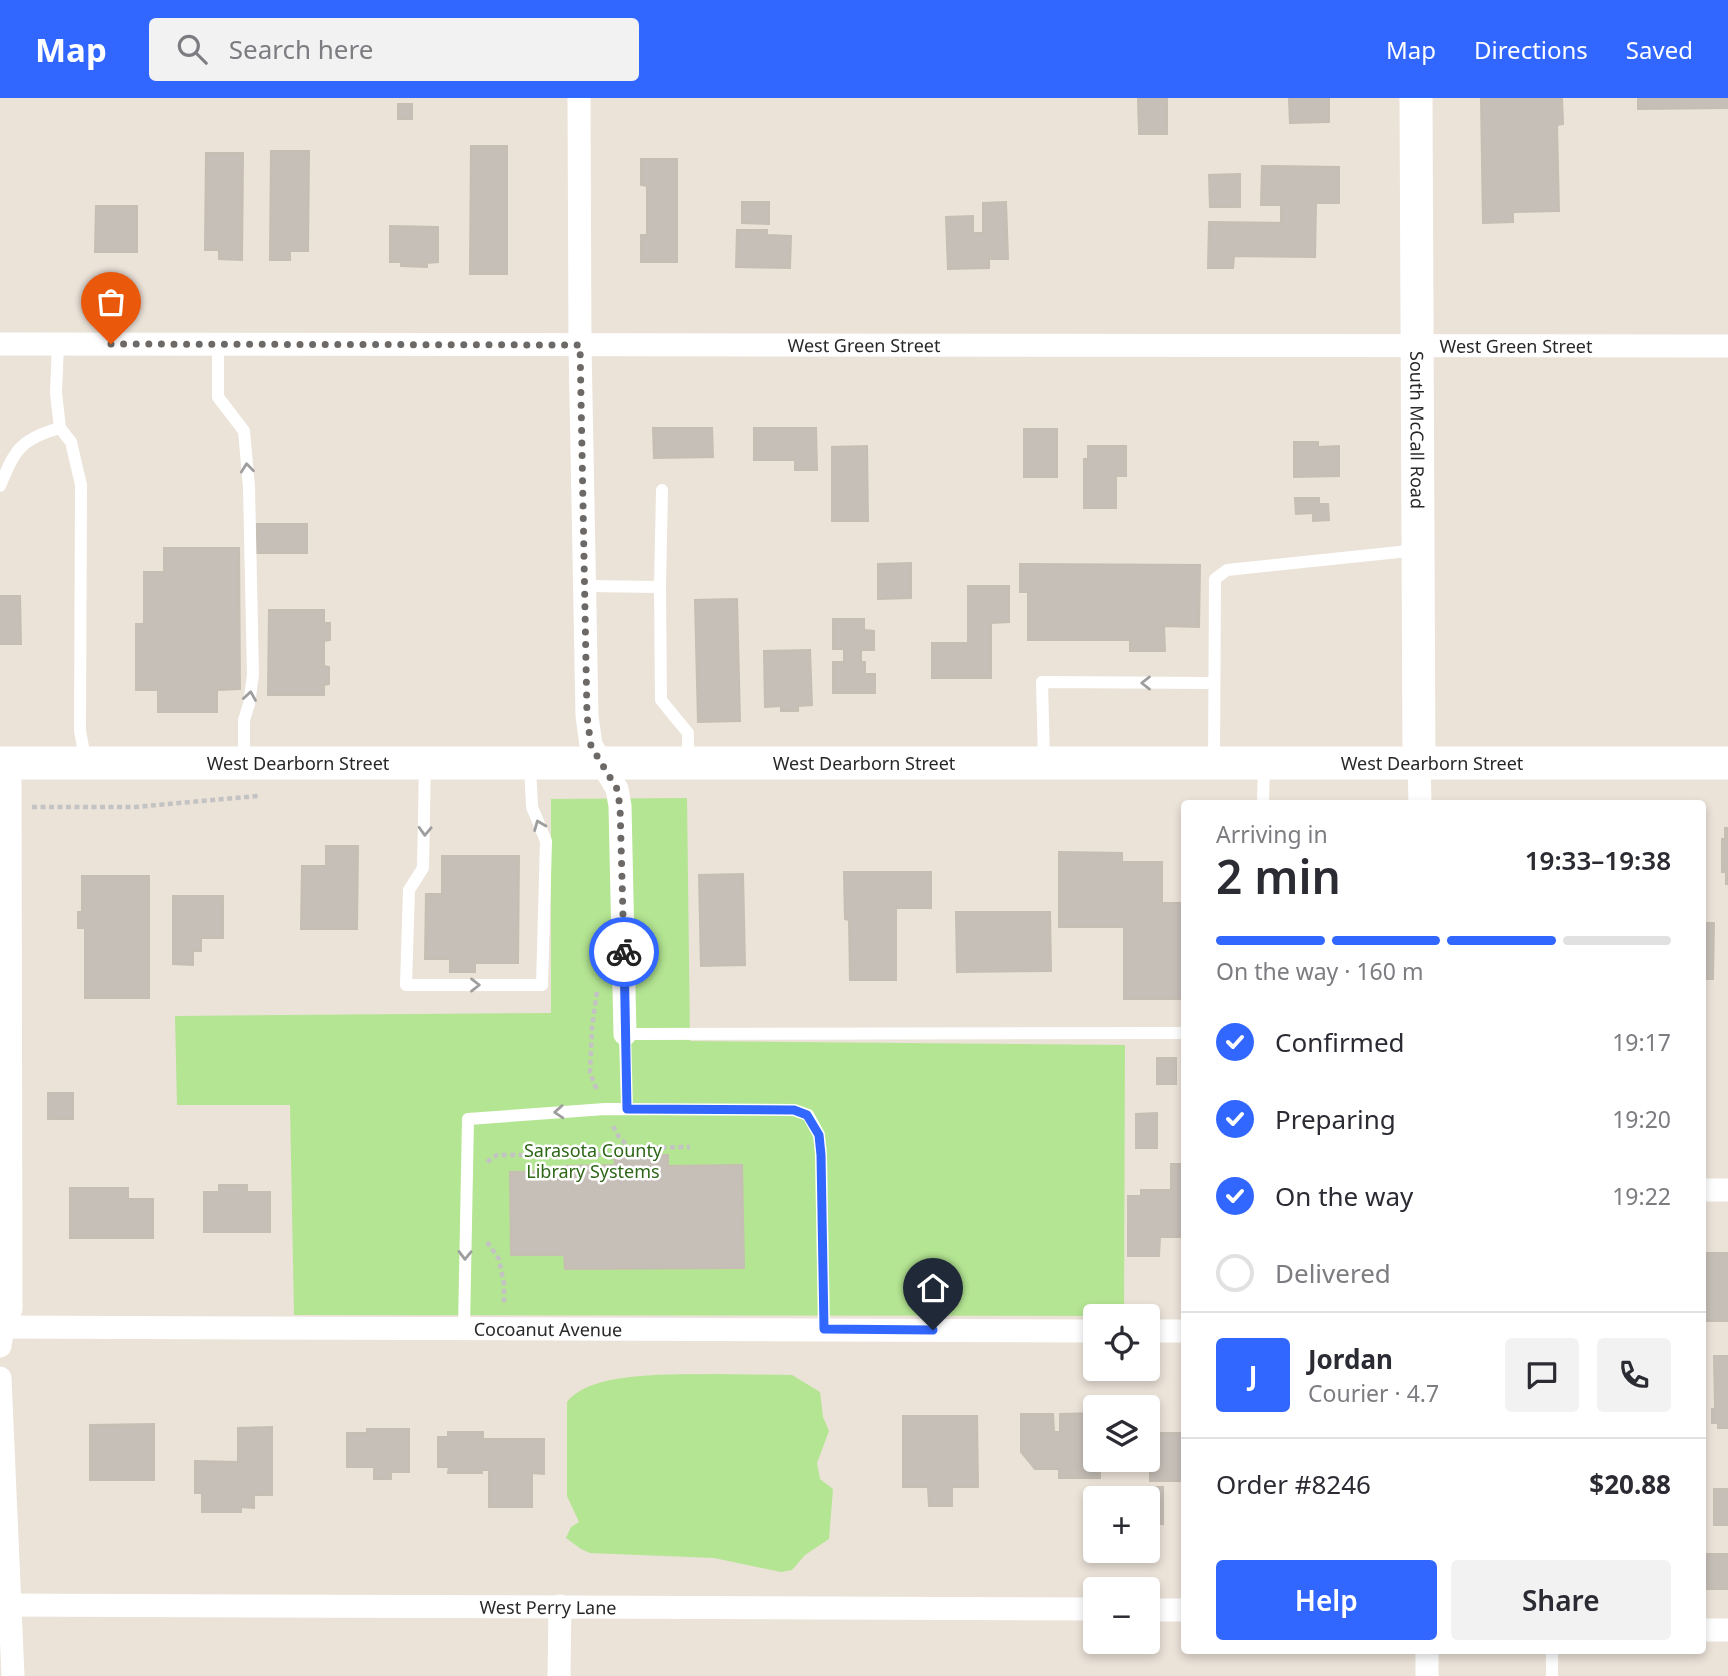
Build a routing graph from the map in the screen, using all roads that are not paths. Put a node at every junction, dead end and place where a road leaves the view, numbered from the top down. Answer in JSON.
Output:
{"nodes":[{"id":1,"x":579,"y":98,"type":"edge"},
{"id":2,"x":1416,"y":98,"type":"edge"},
{"id":3,"x":0,"y":344,"type":"edge"},
{"id":4,"x":58,"y":344,"type":"junction"},
{"id":5,"x":218,"y":345,"type":"junction"},
{"id":6,"x":580,"y":345,"type":"junction"},
{"id":7,"x":1728,"y":346,"type":"edge"},
{"id":8,"x":1418,"y":347,"type":"junction"},
{"id":9,"x":60,"y":428,"type":"junction"},
{"id":10,"x":0,"y":486,"type":"edge"},
{"id":11,"x":662,"y":490,"type":"dead end"},
{"id":12,"x":1418,"y":550,"type":"junction"},
{"id":13,"x":586,"y":586,"type":"junction"},
{"id":14,"x":660,"y":587,"type":"junction"},
{"id":15,"x":1214,"y":683,"type":"junction"},
{"id":16,"x":425,"y":762,"type":"junction"},
{"id":17,"x":530,"y":762,"type":"junction"},
{"id":18,"x":5,"y":763,"type":"edge"},
{"id":19,"x":86,"y":763,"type":"junction"},
{"id":20,"x":244,"y":763,"type":"junction"},
{"id":21,"x":602,"y":763,"type":"junction"},
{"id":22,"x":1044,"y":763,"type":"junction"},
{"id":23,"x":1728,"y":763,"type":"edge"},
{"id":24,"x":688,"y":764,"type":"junction"},
{"id":25,"x":1214,"y":764,"type":"junction"},
{"id":26,"x":1264,"y":764,"type":"junction"},
{"id":27,"x":1419,"y":764,"type":"junction"},
{"id":28,"x":1263,"y":800,"type":"edge"},
{"id":29,"x":1420,"y":800,"type":"edge"},
{"id":30,"x":5,"y":870,"type":"edge"},
{"id":31,"x":1181,"y":1033,"type":"edge"},
{"id":32,"x":625,"y":1034,"type":"junction"},
{"id":33,"x":5,"y":1078,"type":"edge"},
{"id":34,"x":627,"y":1109,"type":"junction"},
{"id":35,"x":6,"y":1170,"type":"edge"},
{"id":36,"x":1728,"y":1190,"type":"edge"},
{"id":37,"x":1706,"y":1191,"type":"edge"},
{"id":38,"x":5,"y":1259,"type":"edge"},
{"id":39,"x":464,"y":1328,"type":"junction"},
{"id":40,"x":824,"y":1329,"type":"junction"},
{"id":41,"x":1083,"y":1331,"type":"edge"},
{"id":42,"x":1160,"y":1331,"type":"edge"},
{"id":43,"x":1181,"y":1331,"type":"edge"},
{"id":44,"x":1,"y":1334,"type":"edge"},
{"id":45,"x":0,"y":1378,"type":"edge"},
{"id":46,"x":5,"y":1605,"type":"edge"},
{"id":47,"x":560,"y":1606,"type":"junction"},
{"id":48,"x":1083,"y":1609,"type":"edge"},
{"id":49,"x":1160,"y":1609,"type":"edge"},
{"id":50,"x":1181,"y":1610,"type":"edge"},
{"id":51,"x":1706,"y":1630,"type":"edge"},
{"id":52,"x":1728,"y":1630,"type":"edge"},
{"id":53,"x":1427,"y":1654,"type":"edge"},
{"id":54,"x":1552,"y":1654,"type":"edge"},
{"id":55,"x":13,"y":1676,"type":"edge"},
{"id":56,"x":559,"y":1676,"type":"edge"},
{"id":57,"x":1427,"y":1676,"type":"edge"},
{"id":58,"x":1552,"y":1676,"type":"edge"}],
"edges":[{"from":1,"to":6,"type":"street"},
{"from":2,"to":8,"type":"street","name":"South McCall Road"},
{"from":3,"to":4,"type":"street","name":"West Green Street"},
{"from":4,"to":5,"type":"street","name":"West Green Street"},
{"from":4,"to":9,"type":"lane"},
{"from":5,"to":6,"type":"street","name":"West Green Street"},
{"from":20,"to":5,"type":"lane","one_way":true},
{"from":6,"to":8,"type":"street","name":"West Green Street"},
{"from":6,"to":13,"type":"street"},
{"from":7,"to":8,"type":"street","name":"West Green Street"},
{"from":8,"to":12,"type":"street","name":"South McCall Road"},
{"from":9,"to":10,"type":"lane"},
{"from":9,"to":19,"type":"lane"},
{"from":11,"to":14,"type":"lane"},
{"from":12,"to":15,"type":"lane"},
{"from":12,"to":27,"type":"street","name":"South McCall Road"},
{"from":13,"to":14,"type":"lane"},
{"from":13,"to":21,"type":"street"},
{"from":14,"to":24,"type":"lane"},
{"from":15,"to":22,"type":"lane","one_way":true},
{"from":15,"to":25,"type":"lane"},
{"from":16,"to":17,"type":"street","name":"West Dearborn Street"},
{"from":16,"to":17,"type":"lane","one_way":true},
{"from":16,"to":20,"type":"street","name":"West Dearborn Street"},
{"from":17,"to":21,"type":"street","name":"West Dearborn Street"},
{"from":18,"to":19,"type":"street","name":"West Dearborn Street"},
{"from":18,"to":30,"type":"street"},
{"from":19,"to":20,"type":"street","name":"West Dearborn Street"},
{"from":21,"to":24,"type":"street","name":"West Dearborn Street"},
{"from":21,"to":32,"type":"street"},
{"from":22,"to":24,"type":"street","name":"West Dearborn Street"},
{"from":22,"to":25,"type":"street","name":"West Dearborn Street"},
{"from":23,"to":27,"type":"street","name":"West Dearborn Street"},
{"from":25,"to":26,"type":"street","name":"West Dearborn Street"},
{"from":26,"to":27,"type":"street","name":"West Dearborn Street"},
{"from":26,"to":28,"type":"lane"},
{"from":27,"to":29,"type":"street"},
{"from":30,"to":33,"type":"street"},
{"from":31,"to":32,"type":"lane"},
{"from":32,"to":34,"type":"lane"},
{"from":33,"to":35,"type":"street"},
{"from":34,"to":39,"type":"lane","one_way":true},
{"from":34,"to":40,"type":"lane"},
{"from":35,"to":38,"type":"street"},
{"from":36,"to":37,"type":"street"},
{"from":38,"to":44,"type":"street"},
{"from":39,"to":40,"type":"street","name":"Cocoanut Avenue"},
{"from":39,"to":44,"type":"street","name":"Cocoanut Avenue"},
{"from":40,"to":41,"type":"street","name":"Cocoanut Avenue"},
{"from":42,"to":43,"type":"street"},
{"from":45,"to":46,"type":"street"},
{"from":46,"to":47,"type":"street","name":"West Perry Lane"},
{"from":46,"to":55,"type":"street"},
{"from":47,"to":48,"type":"street","name":"West Perry Lane"},
{"from":47,"to":56,"type":"street"},
{"from":49,"to":50,"type":"street"},
{"from":51,"to":52,"type":"street"},
{"from":53,"to":57,"type":"street"},
{"from":54,"to":58,"type":"lane"}]}
